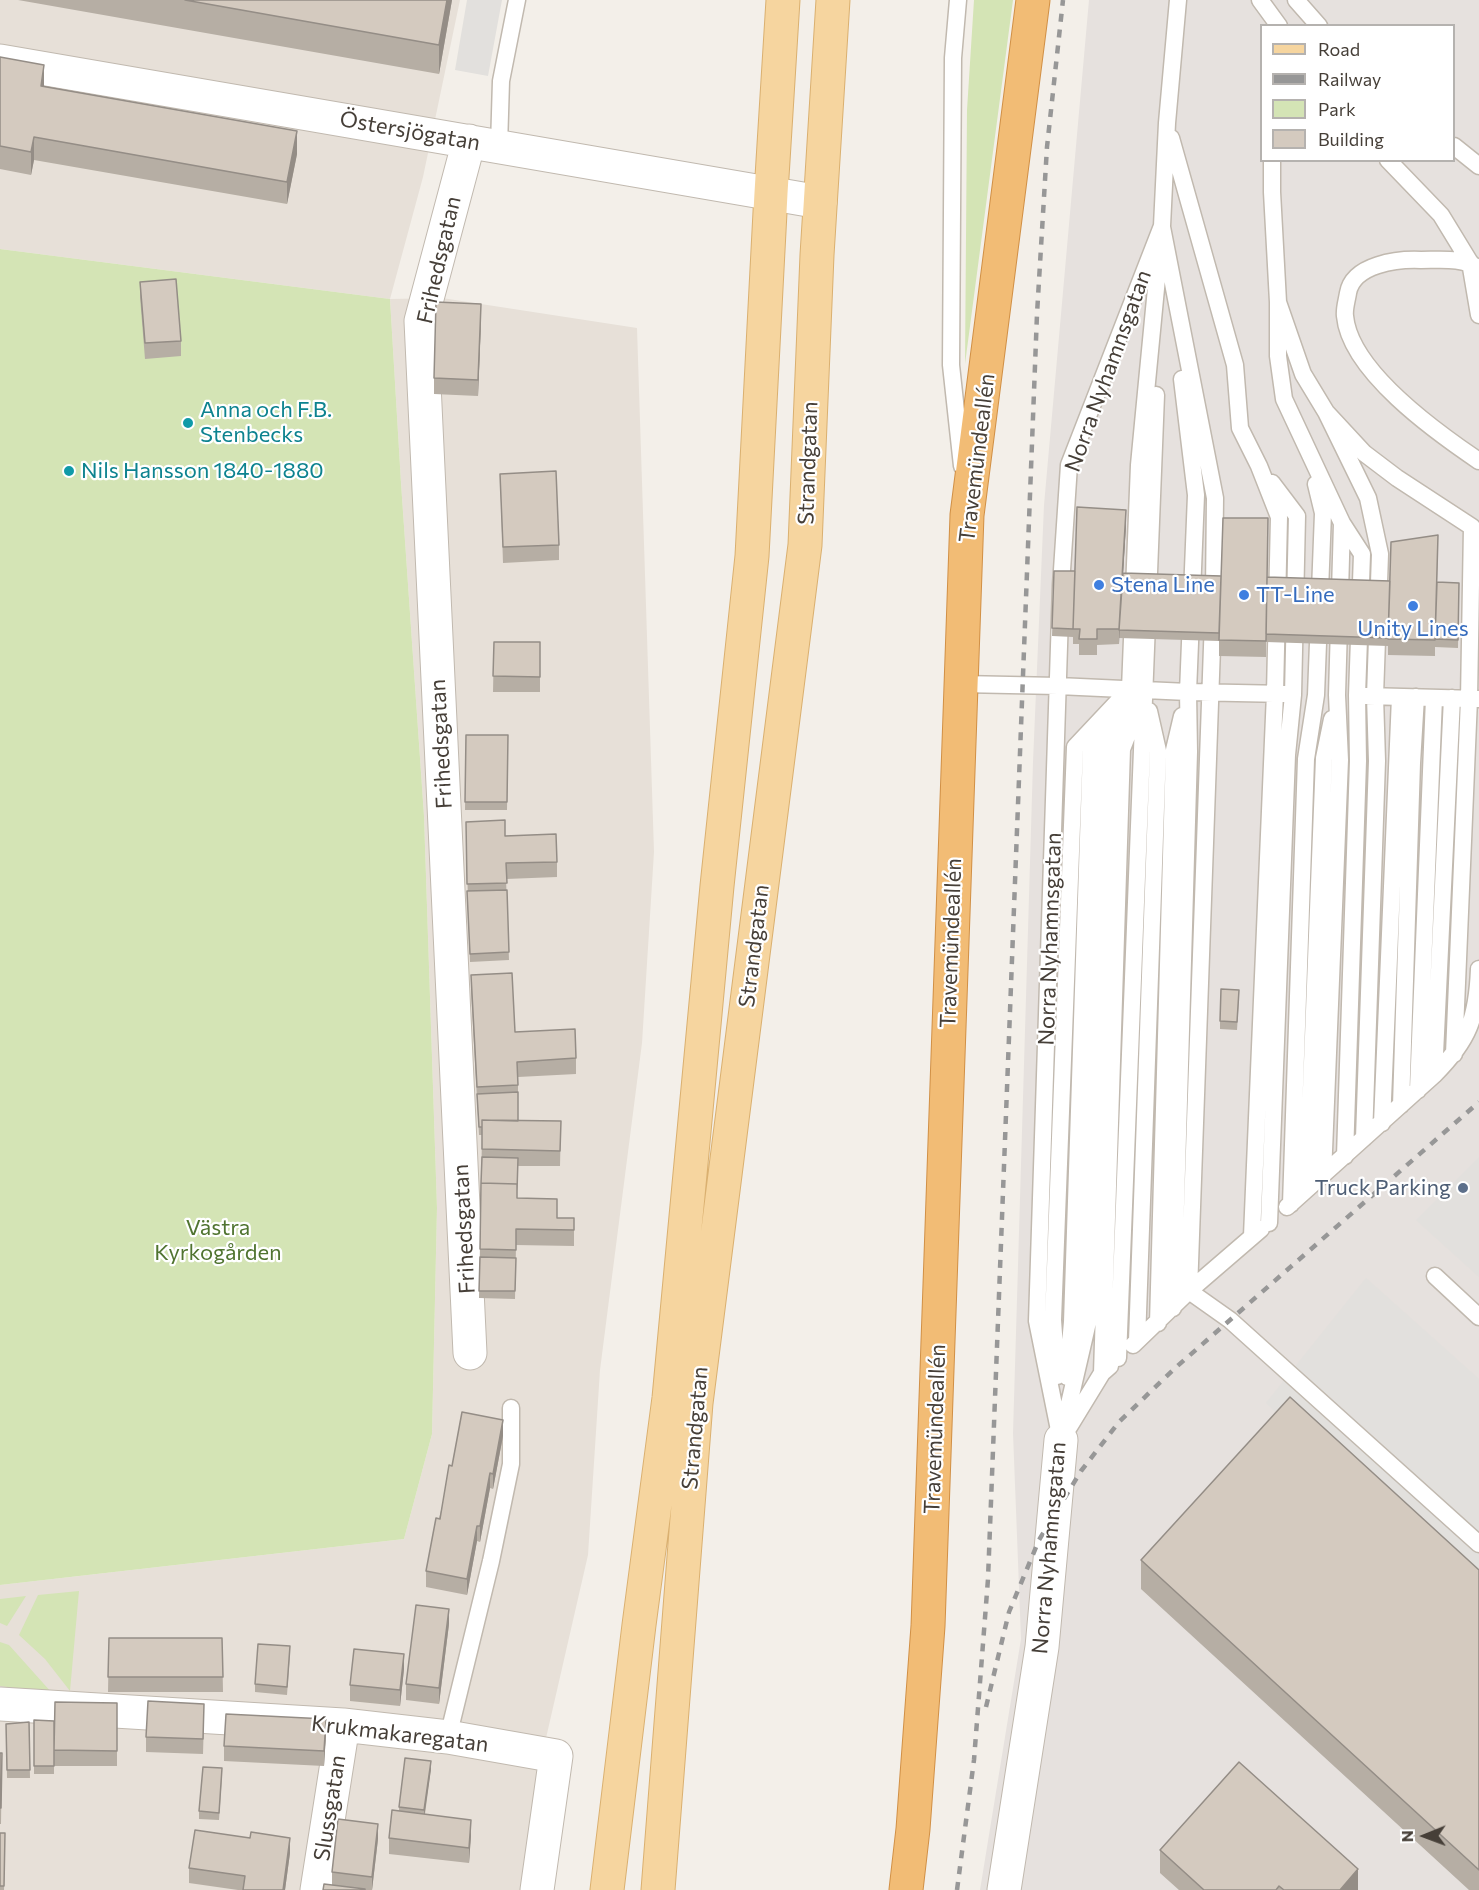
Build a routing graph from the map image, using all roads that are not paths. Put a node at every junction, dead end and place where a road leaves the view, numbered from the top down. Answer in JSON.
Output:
{"nodes":[{"id":1,"x":517,"y":0,"type":"edge"},
{"id":2,"x":783,"y":0,"type":"edge"},
{"id":3,"x":833,"y":0,"type":"edge"},
{"id":4,"x":958,"y":0,"type":"edge"},
{"id":5,"x":1032,"y":0,"type":"edge"},
{"id":6,"x":1178,"y":0,"type":"edge"},
{"id":7,"x":1260,"y":0,"type":"edge"},
{"id":8,"x":1296,"y":0,"type":"edge"},
{"id":9,"x":1276,"y":23,"type":"edge"},
{"id":10,"x":1317,"y":24,"type":"edge"},
{"id":11,"x":0,"y":61,"type":"edge"},
{"id":12,"x":1167,"y":123,"type":"junction"},
{"id":13,"x":484,"y":143,"type":"junction"},
{"id":14,"x":1455,"y":147,"type":"edge"},
{"id":15,"x":1272,"y":162,"type":"edge"},
{"id":16,"x":1390,"y":162,"type":"edge"},
{"id":17,"x":1479,"y":166,"type":"edge"},
{"id":18,"x":771,"y":193,"type":"junction"},
{"id":19,"x":820,"y":202,"type":"junction"},
{"id":20,"x":1162,"y":226,"type":"junction"},
{"id":21,"x":1476,"y":268,"type":"edge"},
{"id":22,"x":1479,"y":278,"type":"edge"},
{"id":23,"x":1479,"y":289,"type":"edge"},
{"id":24,"x":1278,"y":302,"type":"junction"},
{"id":25,"x":1479,"y":315,"type":"edge"},
{"id":26,"x":1326,"y":412,"type":"junction"},
{"id":27,"x":1311,"y":459,"type":"junction"},
{"id":28,"x":1479,"y":461,"type":"edge"},
{"id":29,"x":1259,"y":466,"type":"junction"},
{"id":30,"x":967,"y":515,"type":"junction"},
{"id":31,"x":1342,"y":523,"type":"junction"},
{"id":32,"x":1475,"y":532,"type":"edge"},
{"id":33,"x":961,"y":684,"type":"junction"},
{"id":34,"x":1058,"y":686,"type":"junction"},
{"id":35,"x":1137,"y":689,"type":"junction"},
{"id":36,"x":1188,"y":692,"type":"junction"},
{"id":37,"x":1210,"y":693,"type":"junction"},
{"id":38,"x":1275,"y":693,"type":"junction"},
{"id":39,"x":1293,"y":694,"type":"junction"},
{"id":40,"x":1316,"y":695,"type":"junction"},
{"id":41,"x":1337,"y":695,"type":"junction"},
{"id":42,"x":1357,"y":696,"type":"junction"},
{"id":43,"x":1375,"y":696,"type":"junction"},
{"id":44,"x":1408,"y":697,"type":"junction"},
{"id":45,"x":1434,"y":698,"type":"junction"},
{"id":46,"x":1452,"y":698,"type":"junction"},
{"id":47,"x":1474,"y":699,"type":"edge"},
{"id":48,"x":1099,"y":748,"type":"junction"},
{"id":49,"x":1166,"y":751,"type":"junction"},
{"id":50,"x":1279,"y":755,"type":"junction"},
{"id":51,"x":1332,"y":759,"type":"junction"},
{"id":52,"x":1404,"y":762,"type":"junction"},
{"id":53,"x":1479,"y":969,"type":"edge"},
{"id":54,"x":1454,"y":1055,"type":"junction"},
{"id":55,"x":1434,"y":1075,"type":"junction"},
{"id":56,"x":1418,"y":1090,"type":"junction"},
{"id":57,"x":1401,"y":1105,"type":"junction"},
{"id":58,"x":1382,"y":1123,"type":"junction"},
{"id":59,"x":1364,"y":1138,"type":"junction"},
{"id":60,"x":1345,"y":1156,"type":"junction"},
{"id":61,"x":1323,"y":1175,"type":"junction"},
{"id":62,"x":1307,"y":1189,"type":"junction"},
{"id":63,"x":1291,"y":1204,"type":"junction"},
{"id":64,"x":1269,"y":1223,"type":"junction"},
{"id":65,"x":1252,"y":1236,"type":"junction"},
{"id":66,"x":1435,"y":1276,"type":"dead end"},
{"id":67,"x":1189,"y":1292,"type":"junction"},
{"id":68,"x":1173,"y":1308,"type":"junction"},
{"id":69,"x":1479,"y":1317,"type":"edge"},
{"id":70,"x":1158,"y":1323,"type":"junction"},
{"id":71,"x":1137,"y":1341,"type":"junction"},
{"id":72,"x":470,"y":1353,"type":"dead end"},
{"id":73,"x":1118,"y":1358,"type":"junction"},
{"id":74,"x":1102,"y":1373,"type":"junction"},
{"id":75,"x":511,"y":1408,"type":"dead end"},
{"id":76,"x":1061,"y":1440,"type":"junction"},
{"id":77,"x":1479,"y":1544,"type":"edge"},
{"id":78,"x":0,"y":1704,"type":"edge"},
{"id":79,"x":343,"y":1725,"type":"junction"},
{"id":80,"x":448,"y":1737,"type":"junction"},
{"id":81,"x":317,"y":1890,"type":"edge"},
{"id":82,"x":537,"y":1890,"type":"edge"},
{"id":83,"x":607,"y":1890,"type":"edge"},
{"id":84,"x":658,"y":1890,"type":"edge"},
{"id":85,"x":906,"y":1890,"type":"edge"},
{"id":86,"x":1004,"y":1890,"type":"edge"}],
"edges":[{"from":1,"to":13,"type":"lane"},
{"from":2,"to":18,"type":"main road","name":"Strandgatan"},
{"from":3,"to":19,"type":"main road","name":"Strandgatan"},
{"from":4,"to":30,"type":"lane"},
{"from":5,"to":30,"type":"highway","name":"Travemündeallén"},
{"from":6,"to":12,"type":"lane","name":"Norra Nyhamnsgatan"},
{"from":7,"to":9,"type":"lane"},
{"from":8,"to":10,"type":"lane"},
{"from":11,"to":13,"type":"street","name":"Östersjögatan"},
{"from":12,"to":20,"type":"lane","name":"Norra Nyhamnsgatan"},
{"from":12,"to":29,"type":"lane"},
{"from":13,"to":18,"type":"street","name":"Östersjögatan"},
{"from":13,"to":72,"type":"street","name":"Frihedsgatan"},
{"from":14,"to":17,"type":"lane"},
{"from":15,"to":24,"type":"lane"},
{"from":16,"to":21,"type":"lane"},
{"from":18,"to":19,"type":"street","name":"Östersjögatan"},
{"from":18,"to":83,"type":"main road","name":"Strandgatan"},
{"from":19,"to":84,"type":"main road","name":"Strandgatan"},
{"from":20,"to":34,"type":"lane","name":"Norra Nyhamnsgatan"},
{"from":20,"to":35,"type":"lane"},
{"from":20,"to":36,"type":"lane"},
{"from":20,"to":37,"type":"lane"},
{"from":21,"to":22,"type":"lane"},
{"from":21,"to":23,"type":"lane"},
{"from":21,"to":25,"type":"lane"},
{"from":21,"to":28,"type":"lane"},
{"from":24,"to":26,"type":"lane"},
{"from":24,"to":27,"type":"lane"},
{"from":26,"to":32,"type":"lane"},
{"from":26,"to":43,"type":"lane"},
{"from":27,"to":31,"type":"lane"},
{"from":27,"to":40,"type":"lane"},
{"from":29,"to":38,"type":"lane"},
{"from":29,"to":39,"type":"lane"},
{"from":30,"to":33,"type":"highway","name":"Travemündeallén"},
{"from":31,"to":41,"type":"lane"},
{"from":31,"to":42,"type":"lane"},
{"from":32,"to":47,"type":"lane"},
{"from":33,"to":34,"type":"lane"},
{"from":33,"to":85,"type":"highway","name":"Travemündeallén"},
{"from":34,"to":35,"type":"lane"},
{"from":34,"to":76,"type":"lane","name":"Norra Nyhamnsgatan"},
{"from":35,"to":36,"type":"lane"},
{"from":35,"to":48,"type":"lane"},
{"from":35,"to":48,"type":"lane"},
{"from":35,"to":49,"type":"lane"},
{"from":36,"to":37,"type":"lane"},
{"from":36,"to":49,"type":"lane"},
{"from":37,"to":38,"type":"lane"},
{"from":37,"to":67,"type":"lane"},
{"from":38,"to":39,"type":"lane"},
{"from":38,"to":50,"type":"lane"},
{"from":39,"to":40,"type":"lane"},
{"from":39,"to":50,"type":"lane"},
{"from":40,"to":41,"type":"lane"},
{"from":40,"to":63,"type":"lane"},
{"from":41,"to":42,"type":"lane"},
{"from":41,"to":51,"type":"lane"},
{"from":42,"to":43,"type":"lane"},
{"from":42,"to":60,"type":"lane"},
{"from":43,"to":44,"type":"lane"},
{"from":43,"to":59,"type":"lane"},
{"from":44,"to":45,"type":"lane"},
{"from":44,"to":52,"type":"lane"},
{"from":45,"to":46,"type":"lane"},
{"from":45,"to":56,"type":"lane"},
{"from":46,"to":47,"type":"lane"},
{"from":46,"to":55,"type":"lane"},
{"from":47,"to":54,"type":"lane"},
{"from":48,"to":74,"type":"lane"},
{"from":48,"to":76,"type":"lane"},
{"from":48,"to":76,"type":"lane"},
{"from":49,"to":68,"type":"lane"},
{"from":49,"to":70,"type":"lane"},
{"from":49,"to":71,"type":"lane"},
{"from":49,"to":73,"type":"lane"},
{"from":50,"to":64,"type":"lane"},
{"from":50,"to":65,"type":"lane"},
{"from":51,"to":61,"type":"lane"},
{"from":51,"to":62,"type":"lane"},
{"from":52,"to":57,"type":"lane"},
{"from":52,"to":58,"type":"lane"},
{"from":53,"to":54,"type":"lane"},
{"from":54,"to":55,"type":"lane"},
{"from":55,"to":56,"type":"lane"},
{"from":56,"to":57,"type":"lane"},
{"from":57,"to":58,"type":"lane"},
{"from":58,"to":59,"type":"lane"},
{"from":59,"to":60,"type":"lane"},
{"from":60,"to":61,"type":"lane"},
{"from":61,"to":62,"type":"lane"},
{"from":62,"to":63,"type":"lane"},
{"from":63,"to":64,"type":"lane"},
{"from":64,"to":65,"type":"lane"},
{"from":65,"to":67,"type":"lane"},
{"from":66,"to":69,"type":"lane"},
{"from":67,"to":68,"type":"lane"},
{"from":67,"to":77,"type":"lane"},
{"from":68,"to":70,"type":"lane"},
{"from":70,"to":71,"type":"lane"},
{"from":71,"to":73,"type":"lane"},
{"from":73,"to":74,"type":"lane"},
{"from":74,"to":76,"type":"lane"},
{"from":75,"to":80,"type":"lane"},
{"from":76,"to":86,"type":"street","name":"Norra Nyhamnsgatan"},
{"from":78,"to":79,"type":"street","name":"Krukmakaregatan"},
{"from":79,"to":80,"type":"street","name":"Krukmakaregatan"},
{"from":79,"to":81,"type":"street","name":"Slussgatan"},
{"from":80,"to":82,"type":"street","name":"Krukmakaregatan"}]}
